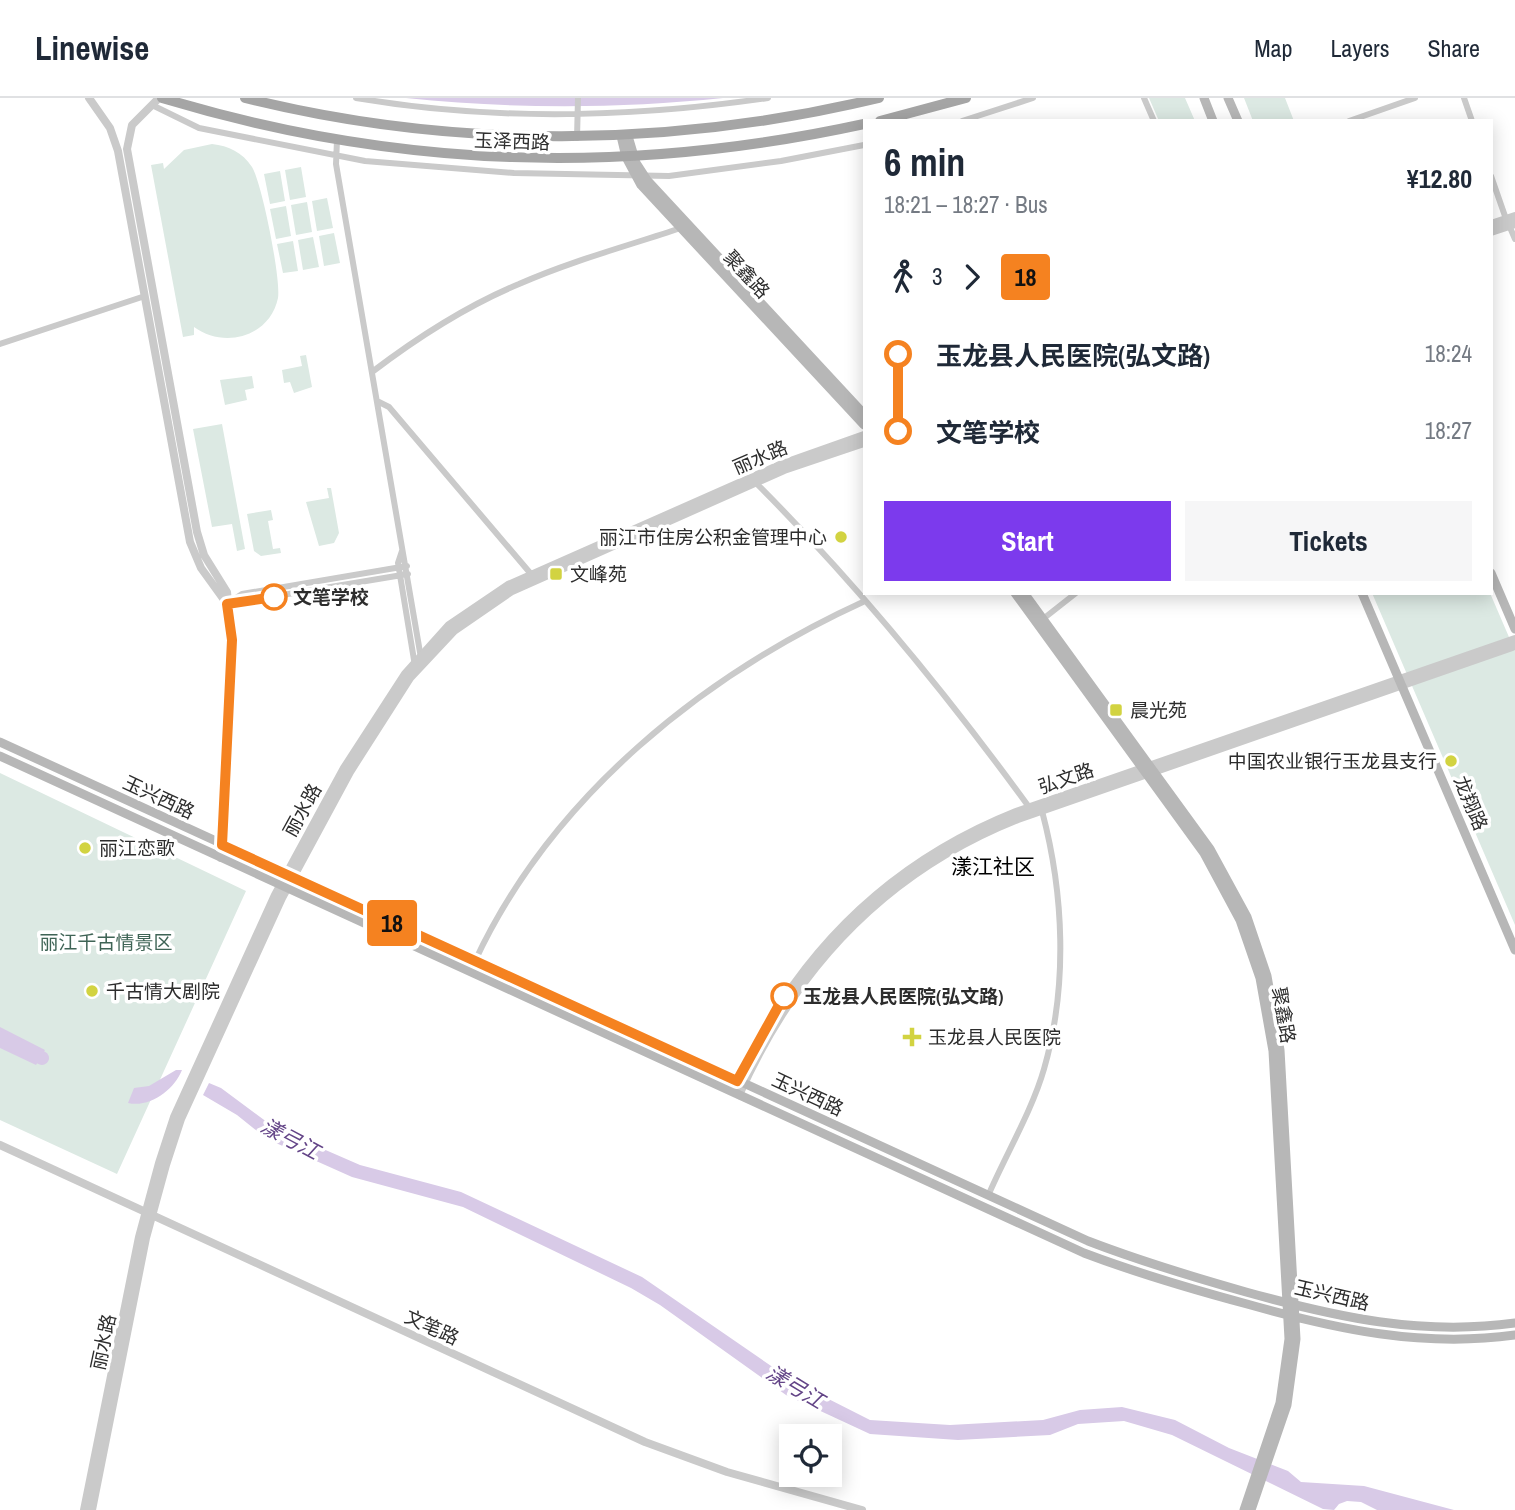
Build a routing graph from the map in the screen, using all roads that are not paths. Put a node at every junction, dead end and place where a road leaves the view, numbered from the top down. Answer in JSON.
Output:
{"nodes":[{"id":1,"x":89,"y":98,"type":"edge"},
{"id":2,"x":161,"y":98,"type":"edge"},
{"id":3,"x":245,"y":98,"type":"edge"},
{"id":4,"x":356,"y":98,"type":"edge"},
{"id":5,"x":578,"y":98,"type":"edge"},
{"id":6,"x":768,"y":98,"type":"edge"},
{"id":7,"x":878,"y":98,"type":"edge"},
{"id":8,"x":966,"y":98,"type":"edge"},
{"id":9,"x":1033,"y":98,"type":"edge"},
{"id":10,"x":1144,"y":98,"type":"edge"},
{"id":11,"x":1204,"y":98,"type":"edge"},
{"id":12,"x":1228,"y":98,"type":"edge"},
{"id":13,"x":1415,"y":98,"type":"edge"},
{"id":14,"x":1464,"y":98,"type":"edge"},
{"id":15,"x":152,"y":106,"type":"junction"},
{"id":16,"x":578,"y":113,"type":"junction"},
{"id":17,"x":887,"y":119,"type":"edge"},
{"id":18,"x":968,"y":119,"type":"edge"},
{"id":19,"x":1153,"y":119,"type":"edge"},
{"id":20,"x":1212,"y":119,"type":"edge"},
{"id":21,"x":1237,"y":119,"type":"edge"},
{"id":22,"x":1355,"y":119,"type":"edge"},
{"id":23,"x":1471,"y":119,"type":"edge"},
{"id":24,"x":863,"y":124,"type":"edge"},
{"id":25,"x":625,"y":136,"type":"junction"},
{"id":26,"x":577,"y":138,"type":"junction"},
{"id":27,"x":337,"y":140,"type":"junction"},
{"id":28,"x":863,"y":145,"type":"edge"},
{"id":29,"x":335,"y":155,"type":"junction"},
{"id":30,"x":631,"y":158,"type":"junction"},
{"id":31,"x":639,"y":175,"type":"junction"},
{"id":32,"x":1493,"y":180,"type":"edge"},
{"id":33,"x":1511,"y":221,"type":"edge"},
{"id":34,"x":1493,"y":224,"type":"edge"},
{"id":35,"x":681,"y":228,"type":"junction"},
{"id":36,"x":1493,"y":231,"type":"edge"},
{"id":37,"x":1515,"y":239,"type":"edge"},
{"id":38,"x":145,"y":296,"type":"junction"},
{"id":39,"x":0,"y":344,"type":"edge"},
{"id":40,"x":372,"y":372,"type":"junction"},
{"id":41,"x":377,"y":401,"type":"junction"},
{"id":42,"x":863,"y":413,"type":"edge"},
{"id":43,"x":863,"y":424,"type":"edge"},
{"id":44,"x":863,"y":435,"type":"edge"},
{"id":45,"x":863,"y":443,"type":"edge"},
{"id":46,"x":756,"y":483,"type":"junction"},
{"id":47,"x":402,"y":551,"type":"junction"},
{"id":48,"x":407,"y":566,"type":"junction"},
{"id":49,"x":399,"y":567,"type":"junction"},
{"id":50,"x":408,"y":574,"type":"junction"},
{"id":51,"x":531,"y":574,"type":"junction"},
{"id":52,"x":400,"y":575,"type":"junction"},
{"id":53,"x":1493,"y":578,"type":"edge"},
{"id":54,"x":1017,"y":595,"type":"edge"},
{"id":55,"x":1025,"y":595,"type":"edge"},
{"id":56,"x":1073,"y":595,"type":"edge"},
{"id":57,"x":1363,"y":595,"type":"edge"},
{"id":58,"x":865,"y":601,"type":"junction"},
{"id":59,"x":227,"y":604,"type":"junction"},
{"id":60,"x":1043,"y":619,"type":"junction"},
{"id":61,"x":1515,"y":629,"type":"edge"},
{"id":62,"x":1515,"y":639,"type":"edge"},
{"id":63,"x":1515,"y":646,"type":"edge"},
{"id":64,"x":419,"y":660,"type":"junction"},
{"id":65,"x":1400,"y":683,"type":"junction"},
{"id":66,"x":0,"y":742,"type":"edge"},
{"id":67,"x":0,"y":756,"type":"edge"},
{"id":68,"x":1149,"y":770,"type":"junction"},
{"id":69,"x":1029,"y":807,"type":"junction"},
{"id":70,"x":1042,"y":811,"type":"junction"},
{"id":71,"x":222,"y":845,"type":"junction"},
{"id":72,"x":221,"y":858,"type":"junction"},
{"id":73,"x":289,"y":876,"type":"junction"},
{"id":74,"x":283,"y":887,"type":"junction"},
{"id":75,"x":1515,"y":950,"type":"edge"},
{"id":76,"x":475,"y":961,"type":"junction"},
{"id":77,"x":741,"y":1083,"type":"junction"},
{"id":78,"x":736,"y":1094,"type":"junction"},
{"id":79,"x":0,"y":1145,"type":"edge"},
{"id":80,"x":988,"y":1196,"type":"junction"},
{"id":81,"x":148,"y":1214,"type":"junction"},
{"id":82,"x":1292,"y":1304,"type":"junction"},
{"id":83,"x":1292,"y":1317,"type":"junction"},
{"id":84,"x":1515,"y":1323,"type":"edge"},
{"id":85,"x":1515,"y":1335,"type":"edge"},
{"id":86,"x":1256,"y":1486,"type":"junction"},
{"id":87,"x":84,"y":1510,"type":"edge"},
{"id":88,"x":92,"y":1510,"type":"edge"},
{"id":89,"x":862,"y":1510,"type":"edge"},
{"id":90,"x":1244,"y":1510,"type":"edge"},
{"id":91,"x":1251,"y":1510,"type":"edge"}],
"edges":[{"from":1,"to":38,"type":"street"},
{"from":2,"to":15,"type":"street"},
{"from":2,"to":27,"type":"main road","name":"玉泽西路"},
{"from":3,"to":26,"type":"main road","name":"玉泽西路"},
{"from":4,"to":16,"type":"street"},
{"from":5,"to":16,"type":"street"},
{"from":6,"to":16,"type":"street"},
{"from":7,"to":25,"type":"main road","name":"玉泽西路"},
{"from":8,"to":17,"type":"main road"},
{"from":9,"to":18,"type":"street"},
{"from":10,"to":19,"type":"street"},
{"from":11,"to":20,"type":"main road"},
{"from":12,"to":21,"type":"main road"},
{"from":13,"to":22,"type":"street"},
{"from":14,"to":23,"type":"street"},
{"from":15,"to":29,"type":"street"},
{"from":15,"to":59,"type":"street"},
{"from":16,"to":26,"type":"street"},
{"from":24,"to":30,"type":"main road","name":"玉泽西路"},
{"from":25,"to":26,"type":"main road","name":"玉泽西路"},
{"from":25,"to":30,"type":"main road","name":"聚鑫路"},
{"from":27,"to":29,"type":"street"},
{"from":27,"to":30,"type":"main road","name":"玉泽西路"},
{"from":28,"to":31,"type":"street"},
{"from":29,"to":31,"type":"street"},
{"from":29,"to":40,"type":"street"},
{"from":30,"to":31,"type":"main road","name":"聚鑫路"},
{"from":31,"to":35,"type":"main road","name":"聚鑫路"},
{"from":31,"to":42,"type":"main road","name":"聚鑫路"},
{"from":32,"to":33,"type":"street"},
{"from":33,"to":34,"type":"street"},
{"from":33,"to":36,"type":"street"},
{"from":33,"to":37,"type":"street"},
{"from":35,"to":40,"type":"street"},
{"from":35,"to":43,"type":"main road","name":"聚鑫路"},
{"from":38,"to":39,"type":"street"},
{"from":38,"to":59,"type":"street"},
{"from":40,"to":41,"type":"street"},
{"from":41,"to":47,"type":"street"},
{"from":41,"to":51,"type":"street"},
{"from":44,"to":51,"type":"street","name":"丽水路"},
{"from":45,"to":46,"type":"street","name":"丽水路"},
{"from":46,"to":58,"type":"street"},
{"from":46,"to":64,"type":"street","name":"丽水路"},
{"from":47,"to":48,"type":"street"},
{"from":47,"to":49,"type":"street"},
{"from":48,"to":49,"type":"street"},
{"from":48,"to":50,"type":"street"},
{"from":49,"to":52,"type":"street"},
{"from":49,"to":59,"type":"street"},
{"from":50,"to":52,"type":"street"},
{"from":50,"to":64,"type":"street"},
{"from":51,"to":64,"type":"street","name":"丽水路"},
{"from":52,"to":59,"type":"street"},
{"from":52,"to":64,"type":"street"},
{"from":53,"to":61,"type":"main road"},
{"from":54,"to":68,"type":"main road","name":"聚鑫路"},
{"from":55,"to":60,"type":"main road","name":"聚鑫路"},
{"from":56,"to":60,"type":"street"},
{"from":57,"to":65,"type":"main road","name":"龙翔路"},
{"from":58,"to":69,"type":"street"},
{"from":58,"to":76,"type":"street"},
{"from":59,"to":71,"type":"street"},
{"from":60,"to":68,"type":"main road","name":"聚鑫路"},
{"from":62,"to":65,"type":"street","name":"弘文路"},
{"from":63,"to":65,"type":"street","name":"弘文路"},
{"from":64,"to":73,"type":"street","name":"丽水路"},
{"from":64,"to":73,"type":"street","name":"丽水路"},
{"from":65,"to":68,"type":"street","name":"弘文路"},
{"from":65,"to":75,"type":"main road","name":"龙翔路"},
{"from":66,"to":71,"type":"main road","name":"玉兴西路"},
{"from":67,"to":72,"type":"main road","name":"玉兴西路"},
{"from":68,"to":69,"type":"street","name":"弘文路"},
{"from":68,"to":70,"type":"street","name":"弘文路"},
{"from":68,"to":82,"type":"main road","name":"聚鑫路"},
{"from":69,"to":77,"type":"street","name":"弘文路"},
{"from":70,"to":77,"type":"street","name":"弘文路"},
{"from":70,"to":80,"type":"street"},
{"from":71,"to":72,"type":"street"},
{"from":71,"to":73,"type":"main road","name":"玉兴西路"},
{"from":72,"to":74,"type":"main road","name":"玉兴西路"},
{"from":73,"to":74,"type":"street","name":"丽水路"},
{"from":73,"to":76,"type":"main road","name":"玉兴西路"},
{"from":74,"to":78,"type":"main road","name":"玉兴西路"},
{"from":74,"to":81,"type":"street","name":"丽水路"},
{"from":76,"to":77,"type":"main road","name":"玉兴西路"},
{"from":77,"to":78,"type":"street","name":"弘文路"},
{"from":77,"to":80,"type":"main road","name":"玉兴西路"},
{"from":78,"to":83,"type":"main road","name":"玉兴西路"},
{"from":79,"to":81,"type":"street","name":"文笔路"},
{"from":80,"to":82,"type":"main road","name":"玉兴西路"},
{"from":81,"to":87,"type":"street","name":"丽水路"},
{"from":81,"to":88,"type":"street","name":"丽水路"},
{"from":81,"to":89,"type":"street","name":"文笔路"},
{"from":82,"to":83,"type":"main road","name":"聚鑫路"},
{"from":82,"to":84,"type":"main road","name":"玉兴西路"},
{"from":83,"to":85,"type":"main road","name":"玉兴西路"},
{"from":83,"to":86,"type":"main road","name":"聚鑫路"},
{"from":86,"to":90,"type":"main road","name":"聚鑫路"},
{"from":86,"to":91,"type":"main road","name":"聚鑫路"}]}
